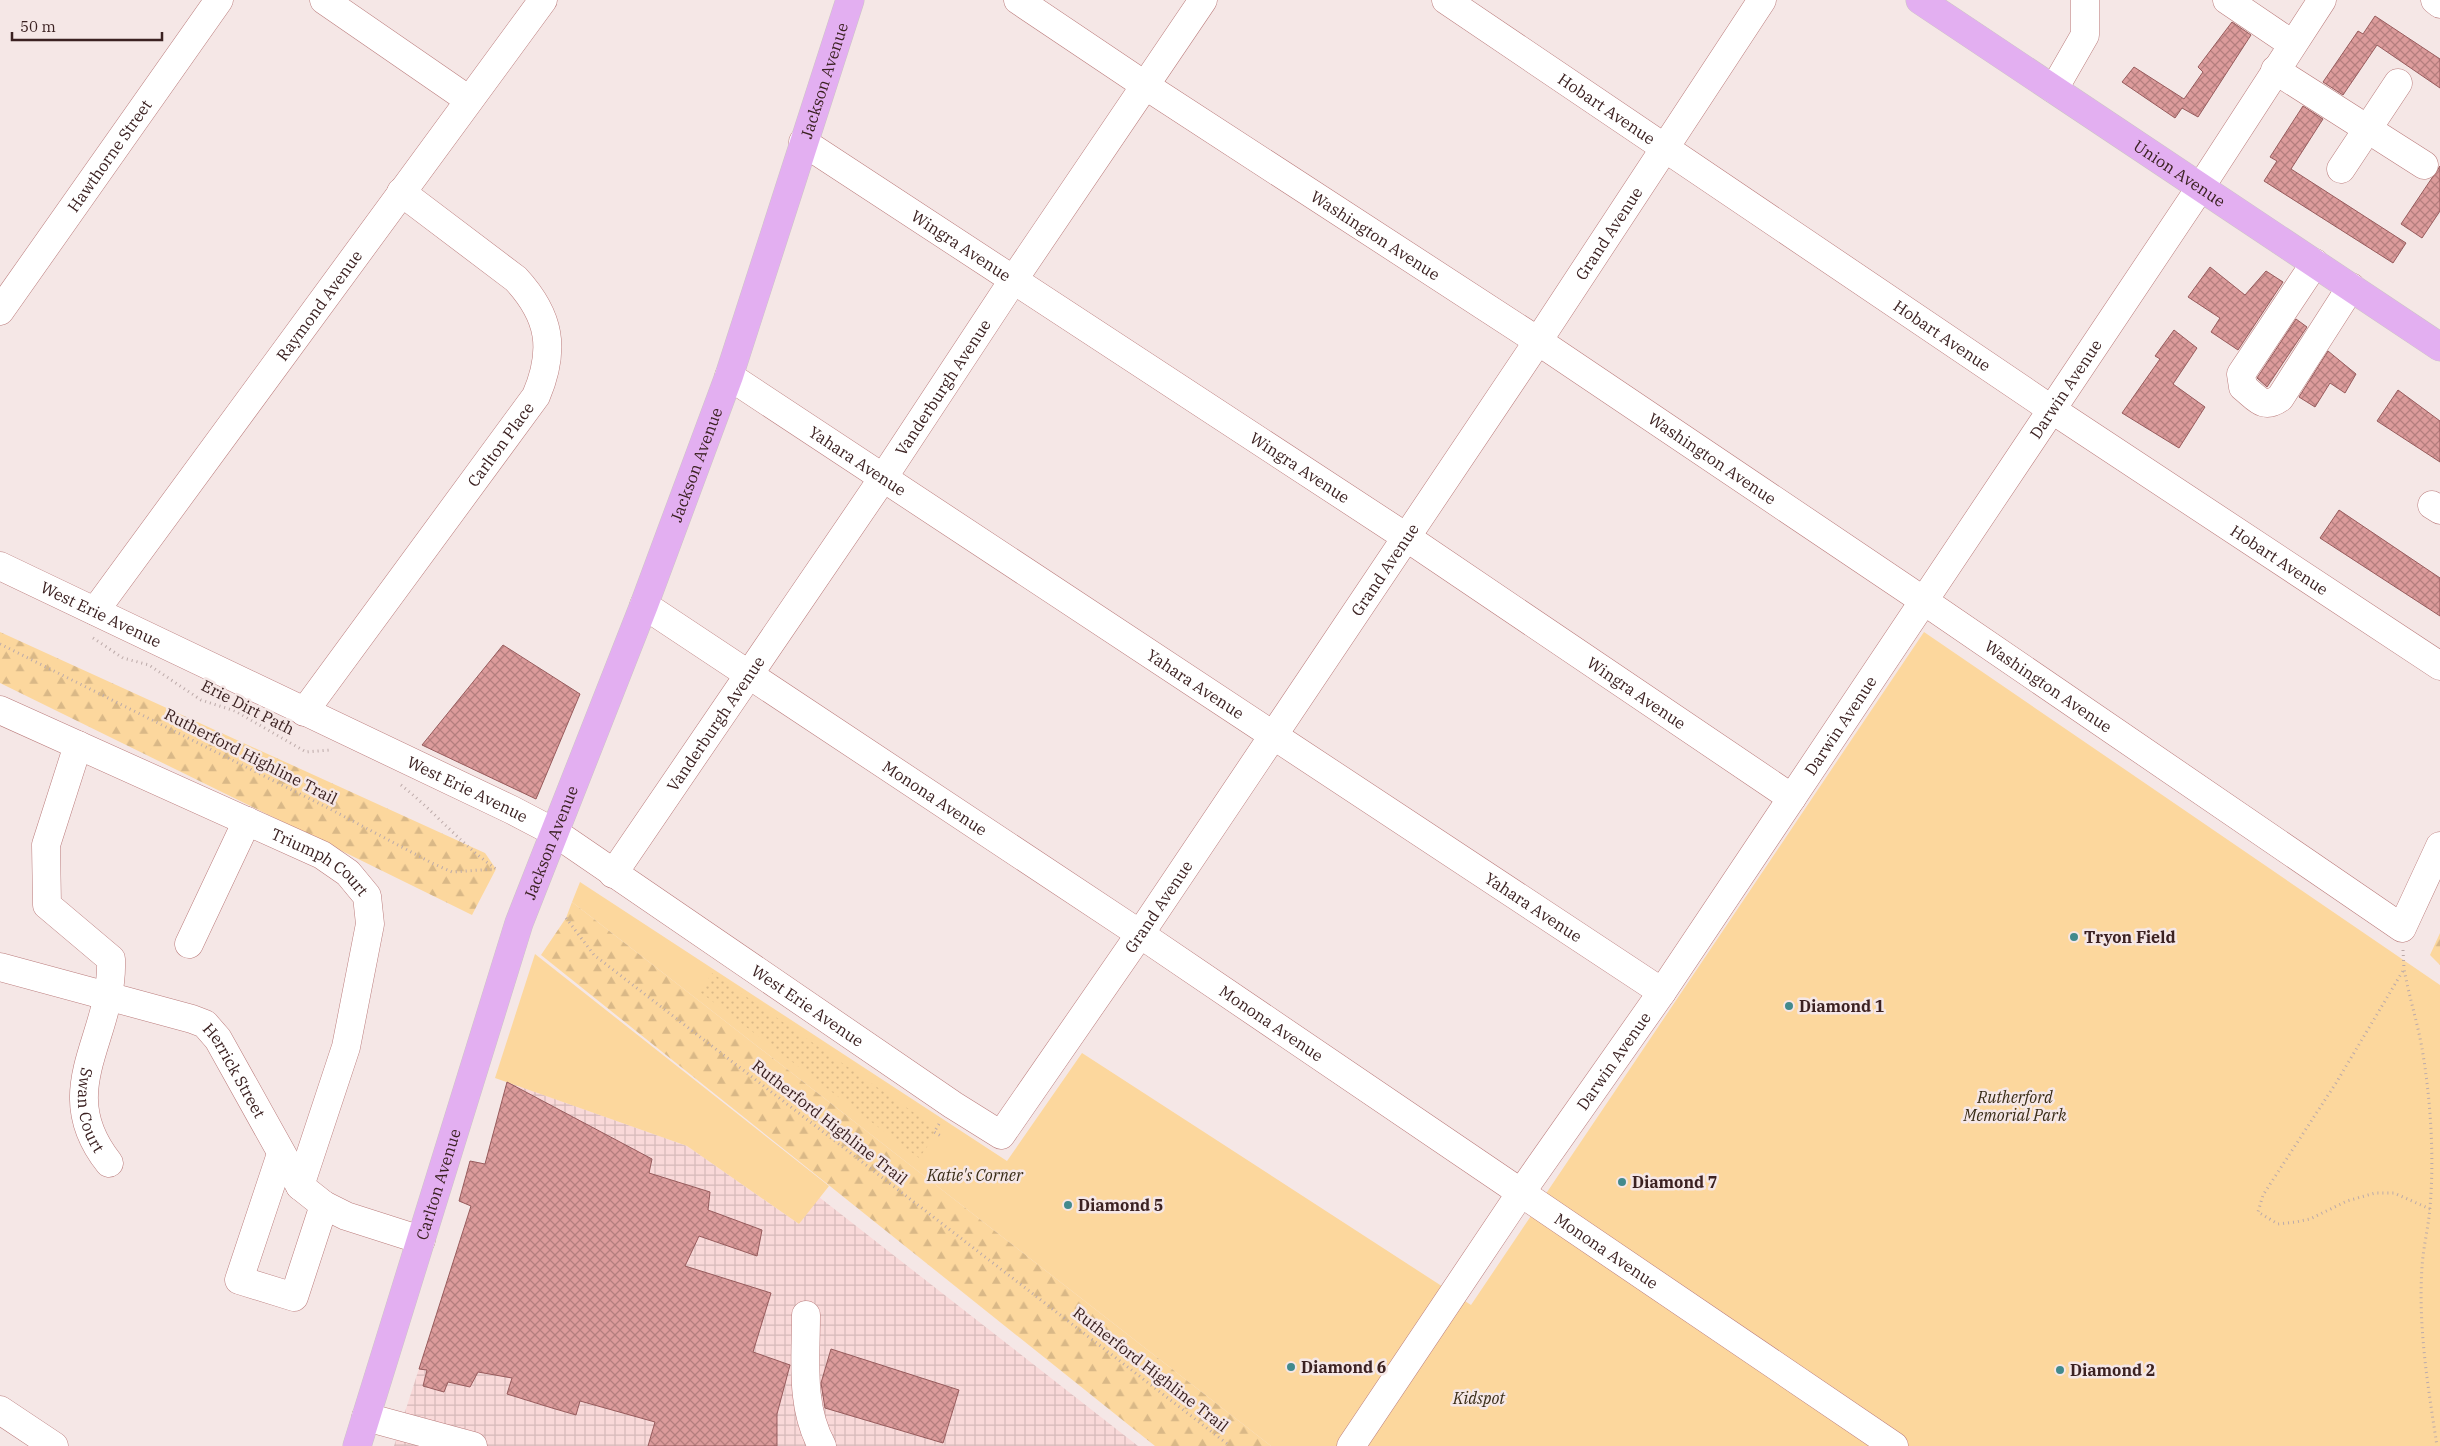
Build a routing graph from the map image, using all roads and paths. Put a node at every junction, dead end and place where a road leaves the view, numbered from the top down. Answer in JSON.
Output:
{"nodes":[{"id":1,"x":219,"y":0,"type":"edge"},
{"id":2,"x":324,"y":0,"type":"edge"},
{"id":3,"x":543,"y":0,"type":"edge"},
{"id":4,"x":850,"y":0,"type":"edge"},
{"id":5,"x":1018,"y":0,"type":"edge"},
{"id":6,"x":1203,"y":0,"type":"edge"},
{"id":7,"x":1446,"y":0,"type":"edge"},
{"id":8,"x":1762,"y":0,"type":"edge"},
{"id":9,"x":1920,"y":0,"type":"edge"},
{"id":10,"x":2085,"y":0,"type":"edge"},
{"id":11,"x":2227,"y":0,"type":"edge"},
{"id":12,"x":2322,"y":0,"type":"edge"},
{"id":13,"x":2434,"y":0,"type":"edge"},
{"id":14,"x":2440,"y":4,"type":"edge"},
{"id":15,"x":2292,"y":44,"type":"junction"},
{"id":16,"x":2275,"y":70,"type":"junction"},
{"id":17,"x":2398,"y":83,"type":"dead end"},
{"id":18,"x":1146,"y":86,"type":"junction"},
{"id":19,"x":2054,"y":89,"type":"junction"},
{"id":20,"x":469,"y":100,"type":"junction"},
{"id":21,"x":2368,"y":129,"type":"junction"},
{"id":22,"x":803,"y":142,"type":"junction"},
{"id":23,"x":1663,"y":148,"type":"junction"},
{"id":24,"x":2424,"y":165,"type":"dead end"},
{"id":25,"x":2341,"y":169,"type":"dead end"},
{"id":26,"x":2200,"y":188,"type":"junction"},
{"id":27,"x":401,"y":192,"type":"junction"},
{"id":28,"x":2315,"y":262,"type":"junction"},
{"id":29,"x":1014,"y":279,"type":"junction"},
{"id":30,"x":2351,"y":287,"type":"junction"},
{"id":31,"x":0,"y":311,"type":"edge"},
{"id":32,"x":1538,"y":341,"type":"junction"},
{"id":33,"x":2440,"y":347,"type":"edge"},
{"id":34,"x":730,"y":376,"type":"junction"},
{"id":35,"x":2051,"y":408,"type":"junction"},
{"id":36,"x":883,"y":478,"type":"junction"},
{"id":37,"x":1406,"y":537,"type":"junction"},
{"id":38,"x":0,"y":566,"type":"edge"},
{"id":39,"x":1924,"y":601,"type":"junction"},
{"id":40,"x":644,"y":605,"type":"junction"},
{"id":41,"x":90,"y":622,"type":"junction"},
{"id":42,"x":0,"y":644,"type":"edge"},
{"id":43,"x":2440,"y":666,"type":"edge"},
{"id":44,"x":749,"y":675,"type":"junction"},
{"id":45,"x":0,"y":710,"type":"edge"},
{"id":46,"x":304,"y":712,"type":"junction"},
{"id":47,"x":1273,"y":736,"type":"junction"},
{"id":48,"x":78,"y":745,"type":"junction"},
{"id":49,"x":339,"y":749,"type":"dead end"},
{"id":50,"x":394,"y":781,"type":"dead end"},
{"id":51,"x":1792,"y":798,"type":"junction"},
{"id":52,"x":246,"y":821,"type":"junction"},
{"id":53,"x":554,"y":832,"type":"junction"},
{"id":54,"x":2440,"y":846,"type":"edge"},
{"id":55,"x":613,"y":874,"type":"junction"},
{"id":56,"x":566,"y":918,"type":"dead end"},
{"id":57,"x":519,"y":922,"type":"joint"},
{"id":58,"x":1140,"y":934,"type":"junction"},
{"id":59,"x":189,"y":944,"type":"dead end"},
{"id":60,"x":0,"y":967,"type":"edge"},
{"id":61,"x":1662,"y":992,"type":"junction"},
{"id":62,"x":109,"y":996,"type":"junction"},
{"id":63,"x":1001,"y":1135,"type":"joint"},
{"id":64,"x":281,"y":1154,"type":"junction"},
{"id":65,"x":109,"y":1163,"type":"dead end"},
{"id":66,"x":300,"y":1186,"type":"junction"},
{"id":67,"x":1520,"y":1194,"type":"junction"},
{"id":68,"x":324,"y":1205,"type":"junction"},
{"id":69,"x":2430,"y":1209,"type":"junction"},
{"id":70,"x":421,"y":1240,"type":"junction"},
{"id":71,"x":806,"y":1315,"type":"dead end"},
{"id":72,"x":0,"y":1410,"type":"edge"},
{"id":73,"x":366,"y":1417,"type":"junction"},
{"id":74,"x":54,"y":1446,"type":"edge"},
{"id":75,"x":357,"y":1446,"type":"edge"},
{"id":76,"x":472,"y":1446,"type":"edge"},
{"id":77,"x":822,"y":1446,"type":"edge"},
{"id":78,"x":1230,"y":1446,"type":"edge"},
{"id":79,"x":1351,"y":1446,"type":"edge"},
{"id":80,"x":1894,"y":1446,"type":"edge"},
{"id":81,"x":2437,"y":1446,"type":"edge"}],
"edges":[{"from":1,"to":31,"type":"street","name":"Hawthorne Street"},
{"from":2,"to":20,"type":"street"},
{"from":3,"to":20,"type":"street","name":"Raymond Avenue"},
{"from":4,"to":22,"type":"main road","name":"Jackson Avenue"},
{"from":5,"to":18,"type":"street","name":"Washington Avenue"},
{"from":6,"to":18,"type":"street","name":"Vanderburgh Avenue"},
{"from":7,"to":23,"type":"street","name":"Hobart Avenue"},
{"from":8,"to":23,"type":"street","name":"Grand Avenue"},
{"from":9,"to":19,"type":"main road","name":"Union Avenue"},
{"from":10,"to":19,"type":"street"},
{"from":11,"to":15,"type":"street"},
{"from":12,"to":15,"type":"street","name":"Darwin Avenue"},
{"from":13,"to":14,"type":"street"},
{"from":15,"to":16,"type":"street","name":"Darwin Avenue"},
{"from":16,"to":21,"type":"street"},
{"from":16,"to":26,"type":"street","name":"Darwin Avenue"},
{"from":17,"to":21,"type":"street"},
{"from":18,"to":29,"type":"street","name":"Vanderburgh Avenue"},
{"from":18,"to":32,"type":"street","name":"Washington Avenue"},
{"from":19,"to":26,"type":"main road","name":"Union Avenue"},
{"from":20,"to":27,"type":"street","name":"Raymond Avenue"},
{"from":21,"to":24,"type":"street"},
{"from":21,"to":25,"type":"street"},
{"from":22,"to":29,"type":"street","name":"Wingra Avenue"},
{"from":22,"to":34,"type":"main road","name":"Jackson Avenue"},
{"from":23,"to":32,"type":"street","name":"Grand Avenue"},
{"from":23,"to":35,"type":"street","name":"Hobart Avenue"},
{"from":26,"to":28,"type":"main road","name":"Union Avenue"},
{"from":26,"to":35,"type":"street","name":"Darwin Avenue"},
{"from":27,"to":41,"type":"street","name":"Raymond Avenue"},
{"from":27,"to":46,"type":"street","name":"Carlton Place"},
{"from":28,"to":30,"type":"main road","name":"Union Avenue"},
{"from":28,"to":30,"type":"street"},
{"from":29,"to":36,"type":"street","name":"Vanderburgh Avenue"},
{"from":29,"to":37,"type":"street","name":"Wingra Avenue"},
{"from":30,"to":33,"type":"main road","name":"Union Avenue"},
{"from":32,"to":37,"type":"street","name":"Grand Avenue"},
{"from":32,"to":39,"type":"street","name":"Washington Avenue"},
{"from":34,"to":36,"type":"street","name":"Yahara Avenue"},
{"from":34,"to":40,"type":"main road","name":"Jackson Avenue"},
{"from":35,"to":39,"type":"street","name":"Darwin Avenue"},
{"from":35,"to":43,"type":"street","name":"Hobart Avenue"},
{"from":36,"to":44,"type":"street","name":"Vanderburgh Avenue"},
{"from":36,"to":47,"type":"street","name":"Yahara Avenue"},
{"from":37,"to":47,"type":"street","name":"Grand Avenue"},
{"from":37,"to":51,"type":"street","name":"Wingra Avenue"},
{"from":38,"to":41,"type":"street","name":"West Erie Avenue"},
{"from":39,"to":51,"type":"street","name":"Darwin Avenue"},
{"from":39,"to":54,"type":"street","name":"Washington Avenue"},
{"from":40,"to":44,"type":"street","name":"Monona Avenue"},
{"from":40,"to":53,"type":"main road","name":"Jackson Avenue"},
{"from":41,"to":46,"type":"street","name":"West Erie Avenue"},
{"from":41,"to":49,"type":"path","name":"Erie Dirt Path"},
{"from":42,"to":50,"type":"path","name":"Rutherford Highline Trail"},
{"from":44,"to":55,"type":"street","name":"Vanderburgh Avenue"},
{"from":44,"to":58,"type":"street","name":"Monona Avenue"},
{"from":45,"to":48,"type":"street","name":"Triumph Court"},
{"from":46,"to":53,"type":"street","name":"West Erie Avenue"},
{"from":47,"to":58,"type":"street","name":"Grand Avenue"},
{"from":47,"to":61,"type":"street","name":"Yahara Avenue"},
{"from":48,"to":52,"type":"street","name":"Triumph Court"},
{"from":48,"to":62,"type":"street"},
{"from":51,"to":61,"type":"street","name":"Darwin Avenue"},
{"from":52,"to":59,"type":"street"},
{"from":52,"to":66,"type":"street","name":"Triumph Court"},
{"from":53,"to":55,"type":"street","name":"West Erie Avenue"},
{"from":53,"to":57,"type":"main road","name":"Jackson Avenue"},
{"from":55,"to":63,"type":"street","name":"West Erie Avenue"},
{"from":56,"to":78,"type":"path","name":"Rutherford Highline Trail"},
{"from":57,"to":70,"type":"main road","name":"Carlton Avenue"},
{"from":58,"to":63,"type":"street","name":"Grand Avenue"},
{"from":58,"to":67,"type":"street","name":"Monona Avenue"},
{"from":60,"to":62,"type":"street","name":"Herrick Street"},
{"from":61,"to":67,"type":"street","name":"Darwin Avenue"},
{"from":62,"to":64,"type":"street","name":"Herrick Street"},
{"from":62,"to":65,"type":"street","name":"Swan Court"},
{"from":64,"to":66,"type":"street","name":"Herrick Street"},
{"from":64,"to":68,"type":"street"},
{"from":66,"to":68,"type":"street","name":"Herrick Street"},
{"from":67,"to":79,"type":"street","name":"Darwin Avenue"},
{"from":67,"to":80,"type":"street","name":"Monona Avenue"},
{"from":68,"to":70,"type":"street","name":"Herrick Street"},
{"from":69,"to":69,"type":"path"},
{"from":69,"to":81,"type":"path"},
{"from":70,"to":73,"type":"main road","name":"Carlton Avenue"},
{"from":71,"to":77,"type":"street"},
{"from":72,"to":74,"type":"street"},
{"from":73,"to":75,"type":"main road","name":"Carlton Avenue"},
{"from":73,"to":76,"type":"street"}]}
